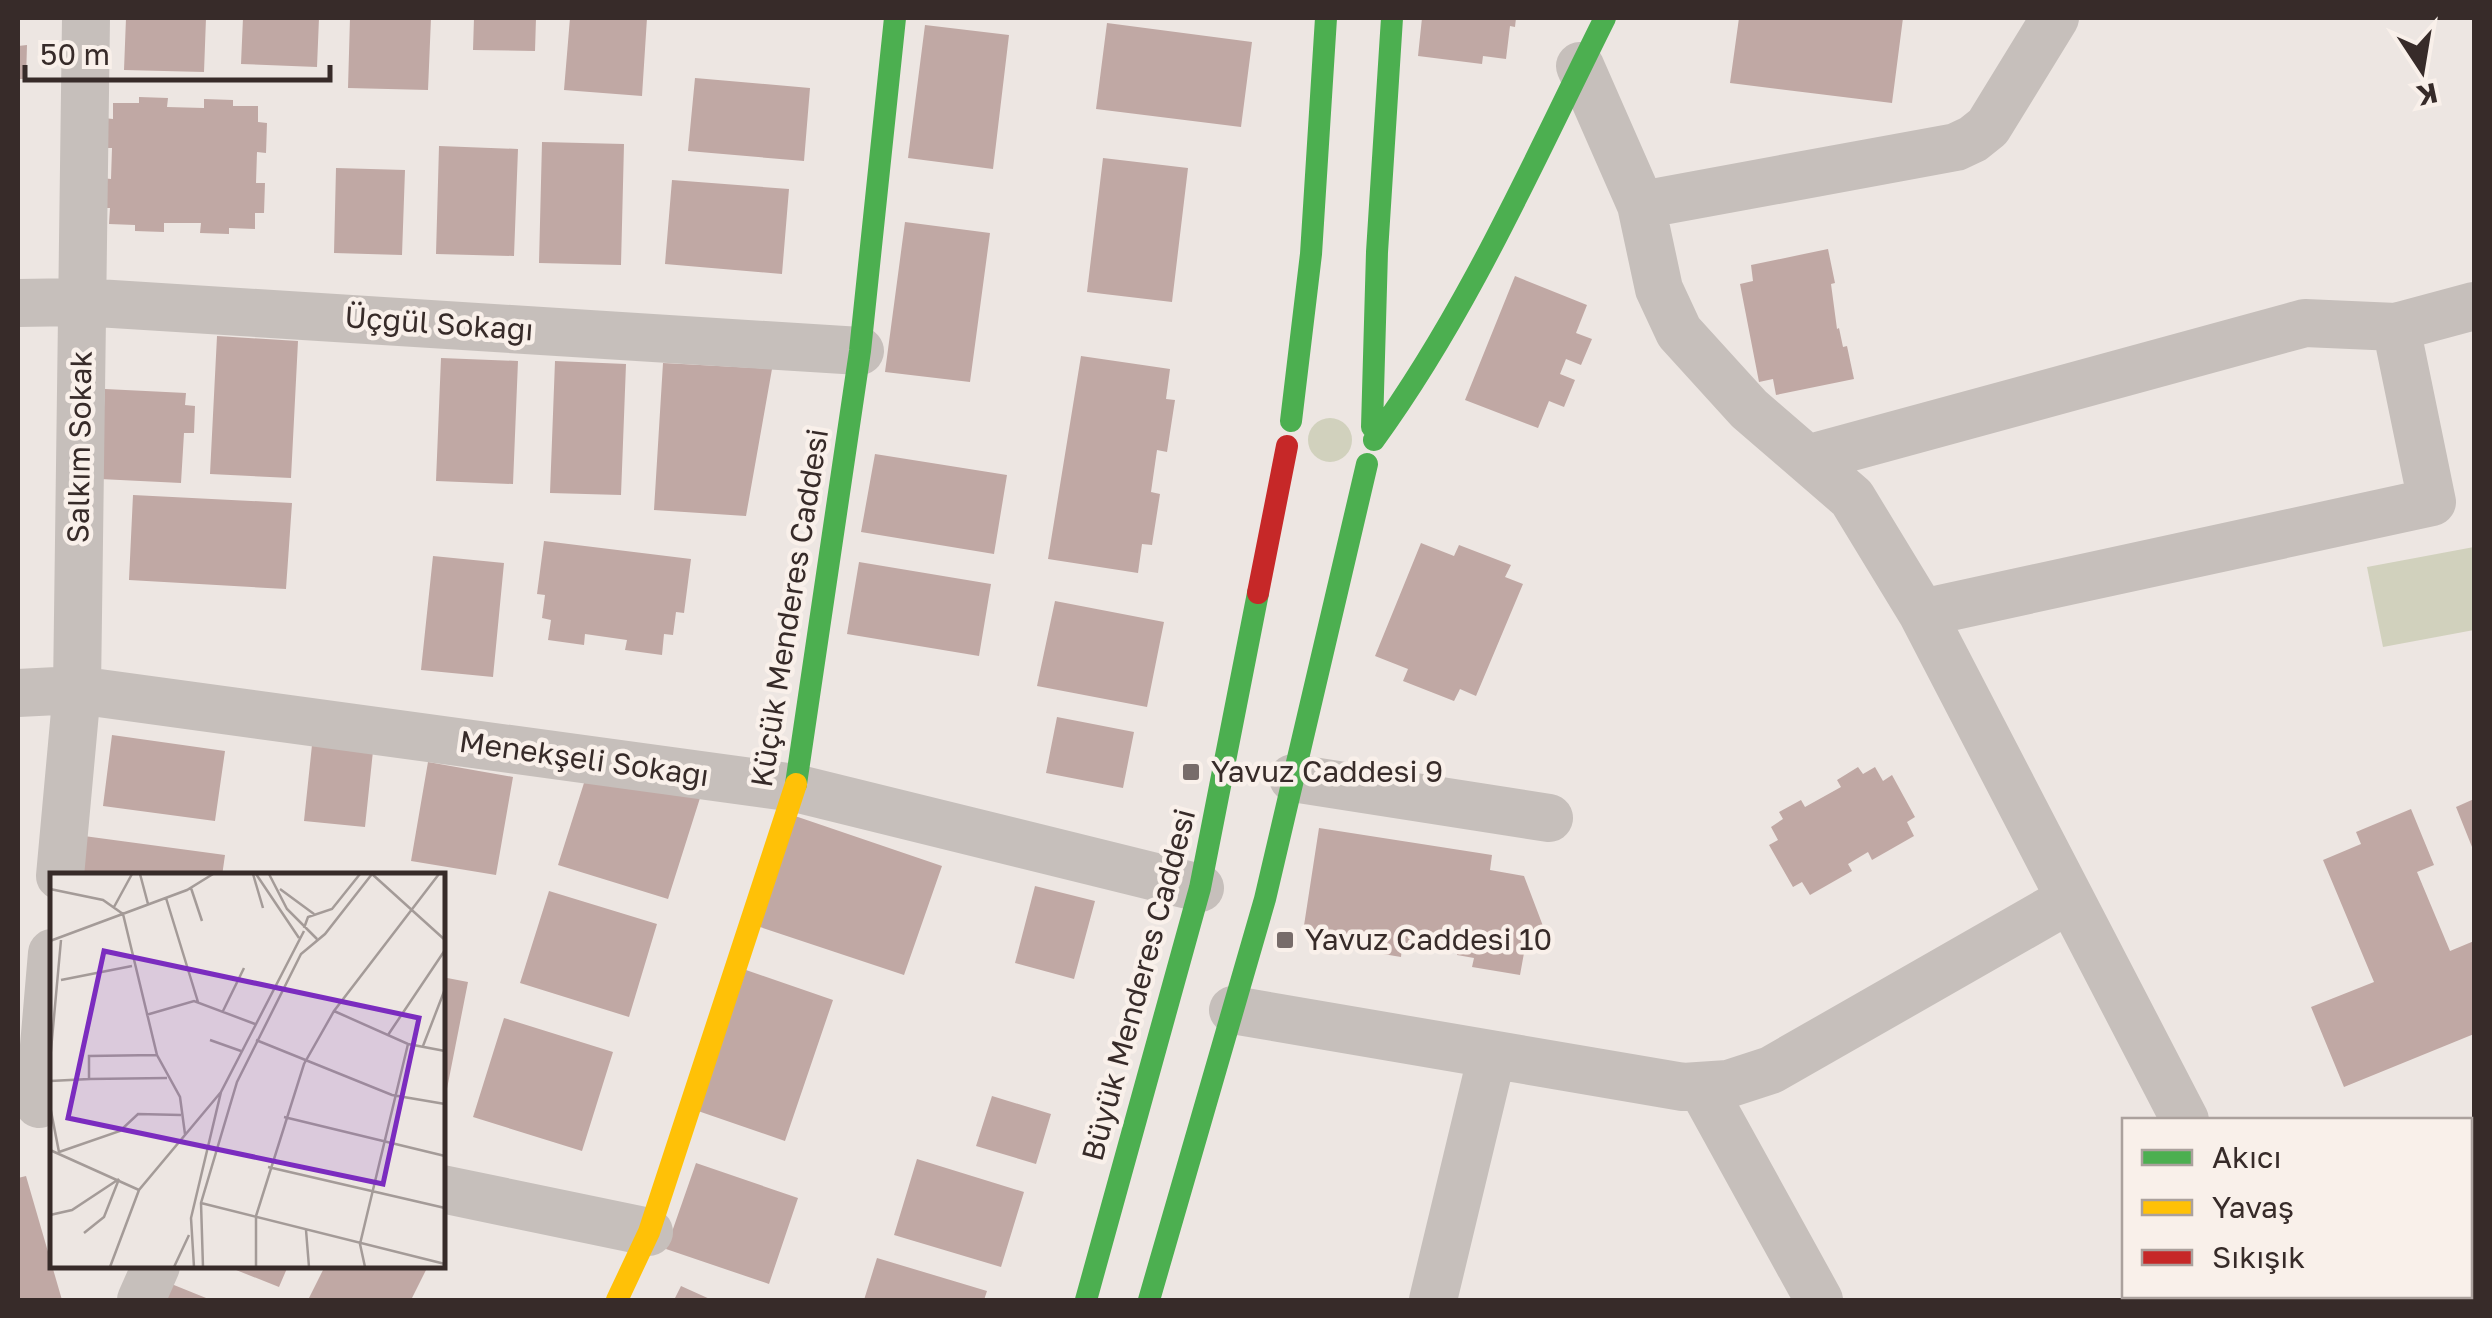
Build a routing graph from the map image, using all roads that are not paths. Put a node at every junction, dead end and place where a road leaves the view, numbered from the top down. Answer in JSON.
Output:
{"nodes":[{"id":1,"x":86,"y":18,"type":"edge"},
{"id":2,"x":895,"y":18,"type":"edge"},
{"id":3,"x":1326,"y":18,"type":"edge"},
{"id":4,"x":1392,"y":18,"type":"edge"},
{"id":5,"x":1605,"y":18,"type":"edge"},
{"id":6,"x":2055,"y":18,"type":"edge"},
{"id":7,"x":1580,"y":66,"type":"junction"},
{"id":8,"x":1641,"y":205,"type":"junction"},
{"id":9,"x":81,"y":302,"type":"junction"},
{"id":10,"x":18,"y":303,"type":"edge"},
{"id":11,"x":2474,"y":306,"type":"edge"},
{"id":12,"x":2396,"y":327,"type":"junction"},
{"id":13,"x":860,"y":351,"type":"junction"},
{"id":14,"x":1321,"y":398,"type":"dead end"},
{"id":15,"x":1346,"y":399,"type":"dead end"},
{"id":16,"x":1291,"y":420,"type":"junction"},
{"id":17,"x":1373,"y":433,"type":"junction"},
{"id":18,"x":1287,"y":446,"type":"junction"},
{"id":19,"x":1807,"y":459,"type":"junction"},
{"id":20,"x":1367,"y":464,"type":"junction"},
{"id":21,"x":1308,"y":477,"type":"dead end"},
{"id":22,"x":1334,"y":483,"type":"dead end"},
{"id":23,"x":1922,"y":614,"type":"junction"},
{"id":24,"x":77,"y":690,"type":"junction"},
{"id":25,"x":18,"y":692,"type":"edge"},
{"id":26,"x":1292,"y":778,"type":"junction"},
{"id":27,"x":795,"y":788,"type":"junction"},
{"id":28,"x":1549,"y":818,"type":"dead end"},
{"id":29,"x":60,"y":873,"type":"edge"},
{"id":30,"x":1200,"y":888,"type":"junction"},
{"id":31,"x":2070,"y":899,"type":"junction"},
{"id":32,"x":50,"y":972,"type":"edge"},
{"id":33,"x":1232,"y":1010,"type":"junction"},
{"id":34,"x":1492,"y":1054,"type":"junction"},
{"id":35,"x":1701,"y":1086,"type":"junction"},
{"id":36,"x":36,"y":1105,"type":"edge"},
{"id":37,"x":2184,"y":1118,"type":"edge"},
{"id":38,"x":445,"y":1190,"type":"edge"},
{"id":39,"x":650,"y":1232,"type":"junction"},
{"id":40,"x":155,"y":1268,"type":"edge"},
{"id":41,"x":142,"y":1300,"type":"edge"},
{"id":42,"x":617,"y":1300,"type":"edge"},
{"id":43,"x":1086,"y":1300,"type":"edge"},
{"id":44,"x":1150,"y":1300,"type":"edge"},
{"id":45,"x":1434,"y":1300,"type":"edge"},
{"id":46,"x":1819,"y":1300,"type":"edge"}],
"edges":[{"from":1,"to":9,"type":"street","name":"Salkım Sokak"},
{"from":2,"to":13,"type":"street","name":"Küçük Menderes Caddesi"},
{"from":3,"to":16,"type":"street"},
{"from":4,"to":17,"type":"street"},
{"from":5,"to":7,"type":"street"},
{"from":6,"to":8,"type":"street"},
{"from":7,"to":8,"type":"street"},
{"from":7,"to":17,"type":"street"},
{"from":8,"to":19,"type":"street"},
{"from":9,"to":10,"type":"street","name":"Üçgül Sokağı"},
{"from":9,"to":13,"type":"street","name":"Üçgül Sokağı"},
{"from":9,"to":24,"type":"street","name":"Salkım Sokak"},
{"from":11,"to":12,"type":"street"},
{"from":12,"to":19,"type":"street"},
{"from":12,"to":23,"type":"street"},
{"from":13,"to":27,"type":"street","name":"Küçük Menderes Caddesi"},
{"from":14,"to":16,"type":"street"},
{"from":15,"to":17,"type":"street"},
{"from":16,"to":18,"type":"street","name":"Büyük Menderes Caddesi"},
{"from":17,"to":20,"type":"street"},
{"from":18,"to":21,"type":"street"},
{"from":18,"to":30,"type":"street","name":"Büyük Menderes Caddesi"},
{"from":19,"to":23,"type":"street"},
{"from":20,"to":22,"type":"street"},
{"from":20,"to":26,"type":"street"},
{"from":23,"to":31,"type":"street"},
{"from":24,"to":25,"type":"street","name":"Menekşeli Sokağı"},
{"from":24,"to":27,"type":"street","name":"Menekşeli Sokağı"},
{"from":24,"to":29,"type":"street","name":"Salkım Sokak"},
{"from":26,"to":28,"type":"street"},
{"from":26,"to":33,"type":"street"},
{"from":27,"to":30,"type":"street","name":"Menekşeli Sokağı"},
{"from":27,"to":39,"type":"street","name":"Küçük Menderes Caddesi"},
{"from":30,"to":43,"type":"street","name":"Büyük Menderes Caddesi"},
{"from":31,"to":35,"type":"street"},
{"from":31,"to":37,"type":"street"},
{"from":32,"to":36,"type":"street"},
{"from":33,"to":34,"type":"street"},
{"from":33,"to":44,"type":"street"},
{"from":34,"to":35,"type":"street"},
{"from":34,"to":45,"type":"street"},
{"from":35,"to":46,"type":"street"},
{"from":38,"to":39,"type":"street"},
{"from":39,"to":42,"type":"street","name":"Küçük Menderes Caddesi"},
{"from":40,"to":41,"type":"street"}]}
